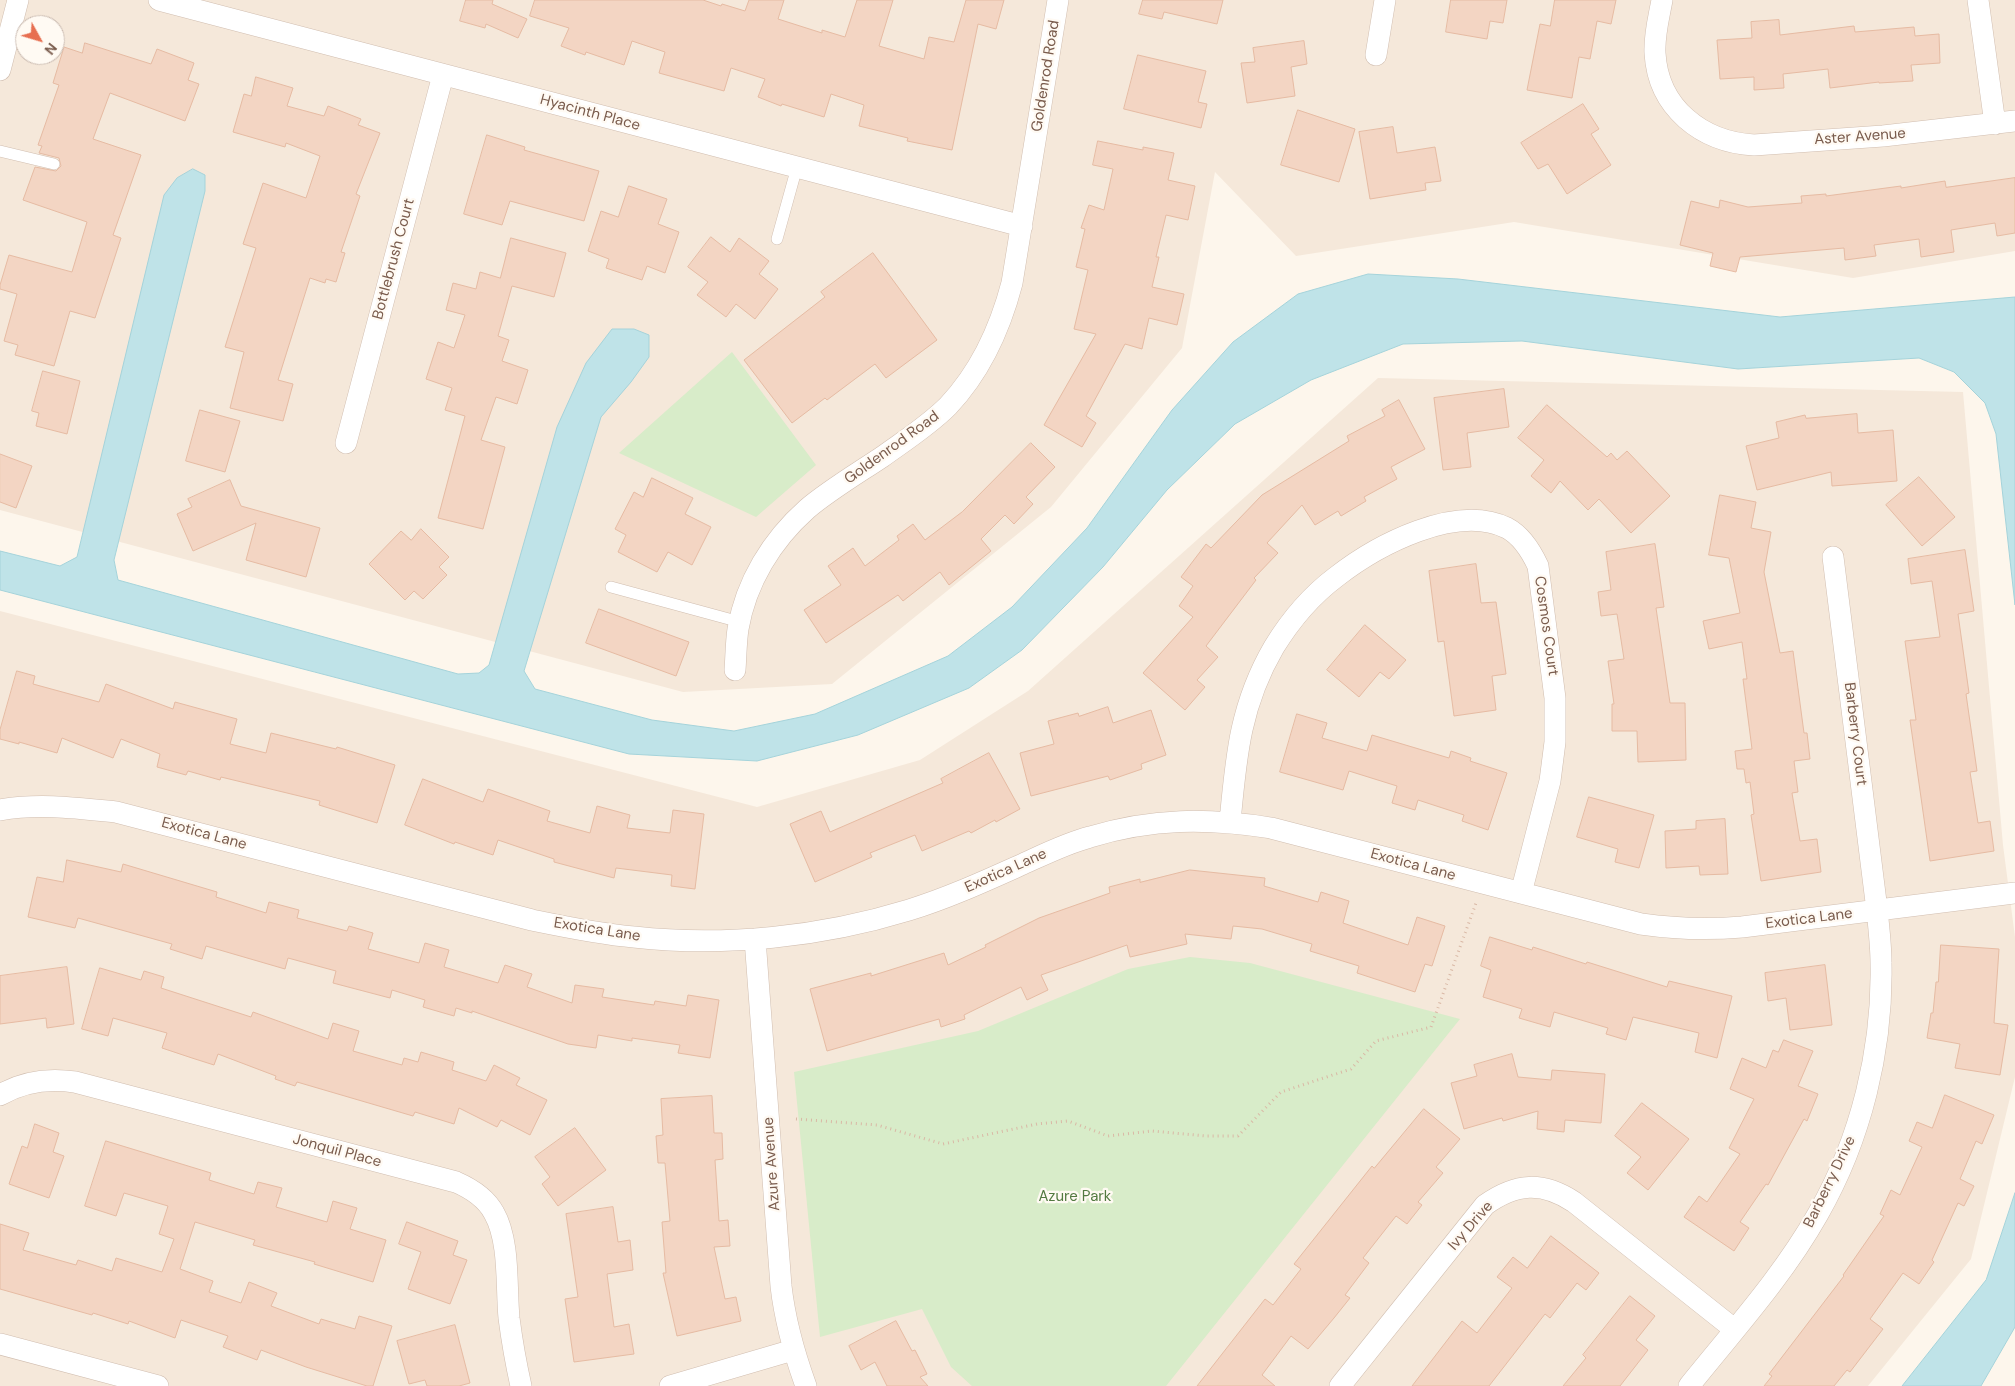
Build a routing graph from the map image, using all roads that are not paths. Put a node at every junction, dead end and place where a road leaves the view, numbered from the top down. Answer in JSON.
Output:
{"nodes":[{"id":1,"x":18,"y":0,"type":"edge"},
{"id":2,"x":159,"y":0,"type":"edge"},
{"id":3,"x":1058,"y":0,"type":"edge"},
{"id":4,"x":1385,"y":0,"type":"edge"},
{"id":5,"x":1662,"y":0,"type":"edge"},
{"id":6,"x":1978,"y":0,"type":"edge"},
{"id":7,"x":1376,"y":55,"type":"dead end"},
{"id":8,"x":0,"y":70,"type":"edge"},
{"id":9,"x":443,"y":75,"type":"junction"},
{"id":10,"x":2005,"y":123,"type":"edge"},
{"id":11,"x":0,"y":151,"type":"edge"},
{"id":12,"x":54,"y":164,"type":"dead end"},
{"id":13,"x":797,"y":167,"type":"junction"},
{"id":14,"x":1022,"y":226,"type":"junction"},
{"id":15,"x":777,"y":239,"type":"dead end"},
{"id":16,"x":346,"y":443,"type":"dead end"},
{"id":17,"x":1833,"y":557,"type":"dead end"},
{"id":18,"x":611,"y":587,"type":"dead end"},
{"id":19,"x":740,"y":622,"type":"junction"},
{"id":20,"x":735,"y":670,"type":"dead end"},
{"id":21,"x":0,"y":810,"type":"edge"},
{"id":22,"x":1230,"y":822,"type":"junction"},
{"id":23,"x":1521,"y":892,"type":"junction"},
{"id":24,"x":2015,"y":893,"type":"edge"},
{"id":25,"x":1877,"y":910,"type":"junction"},
{"id":26,"x":755,"y":939,"type":"junction"},
{"id":27,"x":0,"y":1095,"type":"edge"},
{"id":28,"x":1734,"y":1330,"type":"junction"},
{"id":29,"x":0,"y":1344,"type":"edge"},
{"id":30,"x":792,"y":1350,"type":"junction"},
{"id":31,"x":158,"y":1386,"type":"edge"},
{"id":32,"x":521,"y":1386,"type":"edge"},
{"id":33,"x":670,"y":1386,"type":"edge"},
{"id":34,"x":806,"y":1386,"type":"edge"},
{"id":35,"x":1340,"y":1386,"type":"edge"},
{"id":36,"x":1689,"y":1386,"type":"edge"}],
"edges":[{"from":1,"to":8,"type":"street"},
{"from":2,"to":9,"type":"street","name":"Hyacinth Place"},
{"from":3,"to":14,"type":"street","name":"Goldenrod Road"},
{"from":4,"to":7,"type":"street"},
{"from":5,"to":10,"type":"street","name":"Aster Avenue"},
{"from":6,"to":10,"type":"street"},
{"from":9,"to":13,"type":"street","name":"Hyacinth Place"},
{"from":9,"to":16,"type":"street","name":"Bottlebrush Court"},
{"from":11,"to":12,"type":"lane"},
{"from":13,"to":14,"type":"street","name":"Hyacinth Place"},
{"from":13,"to":15,"type":"lane"},
{"from":14,"to":19,"type":"street","name":"Goldenrod Road"},
{"from":17,"to":25,"type":"street","name":"Barberry Court"},
{"from":18,"to":19,"type":"lane"},
{"from":19,"to":20,"type":"street","name":"Goldenrod Road"},
{"from":21,"to":26,"type":"street","name":"Exotica Lane"},
{"from":22,"to":23,"type":"street","name":"Exotica Lane"},
{"from":22,"to":23,"type":"street","name":"Cosmos Court"},
{"from":22,"to":26,"type":"street","name":"Exotica Lane"},
{"from":23,"to":25,"type":"street","name":"Exotica Lane"},
{"from":24,"to":25,"type":"street","name":"Exotica Lane"},
{"from":25,"to":28,"type":"street","name":"Barberry Drive"},
{"from":26,"to":30,"type":"street","name":"Azure Avenue"},
{"from":27,"to":32,"type":"street","name":"Jonquil Place"},
{"from":28,"to":35,"type":"street","name":"Ivy Drive"},
{"from":28,"to":36,"type":"street","name":"Barberry Drive"},
{"from":29,"to":31,"type":"street"},
{"from":30,"to":33,"type":"street"},
{"from":30,"to":34,"type":"street","name":"Azure Avenue"}]}
